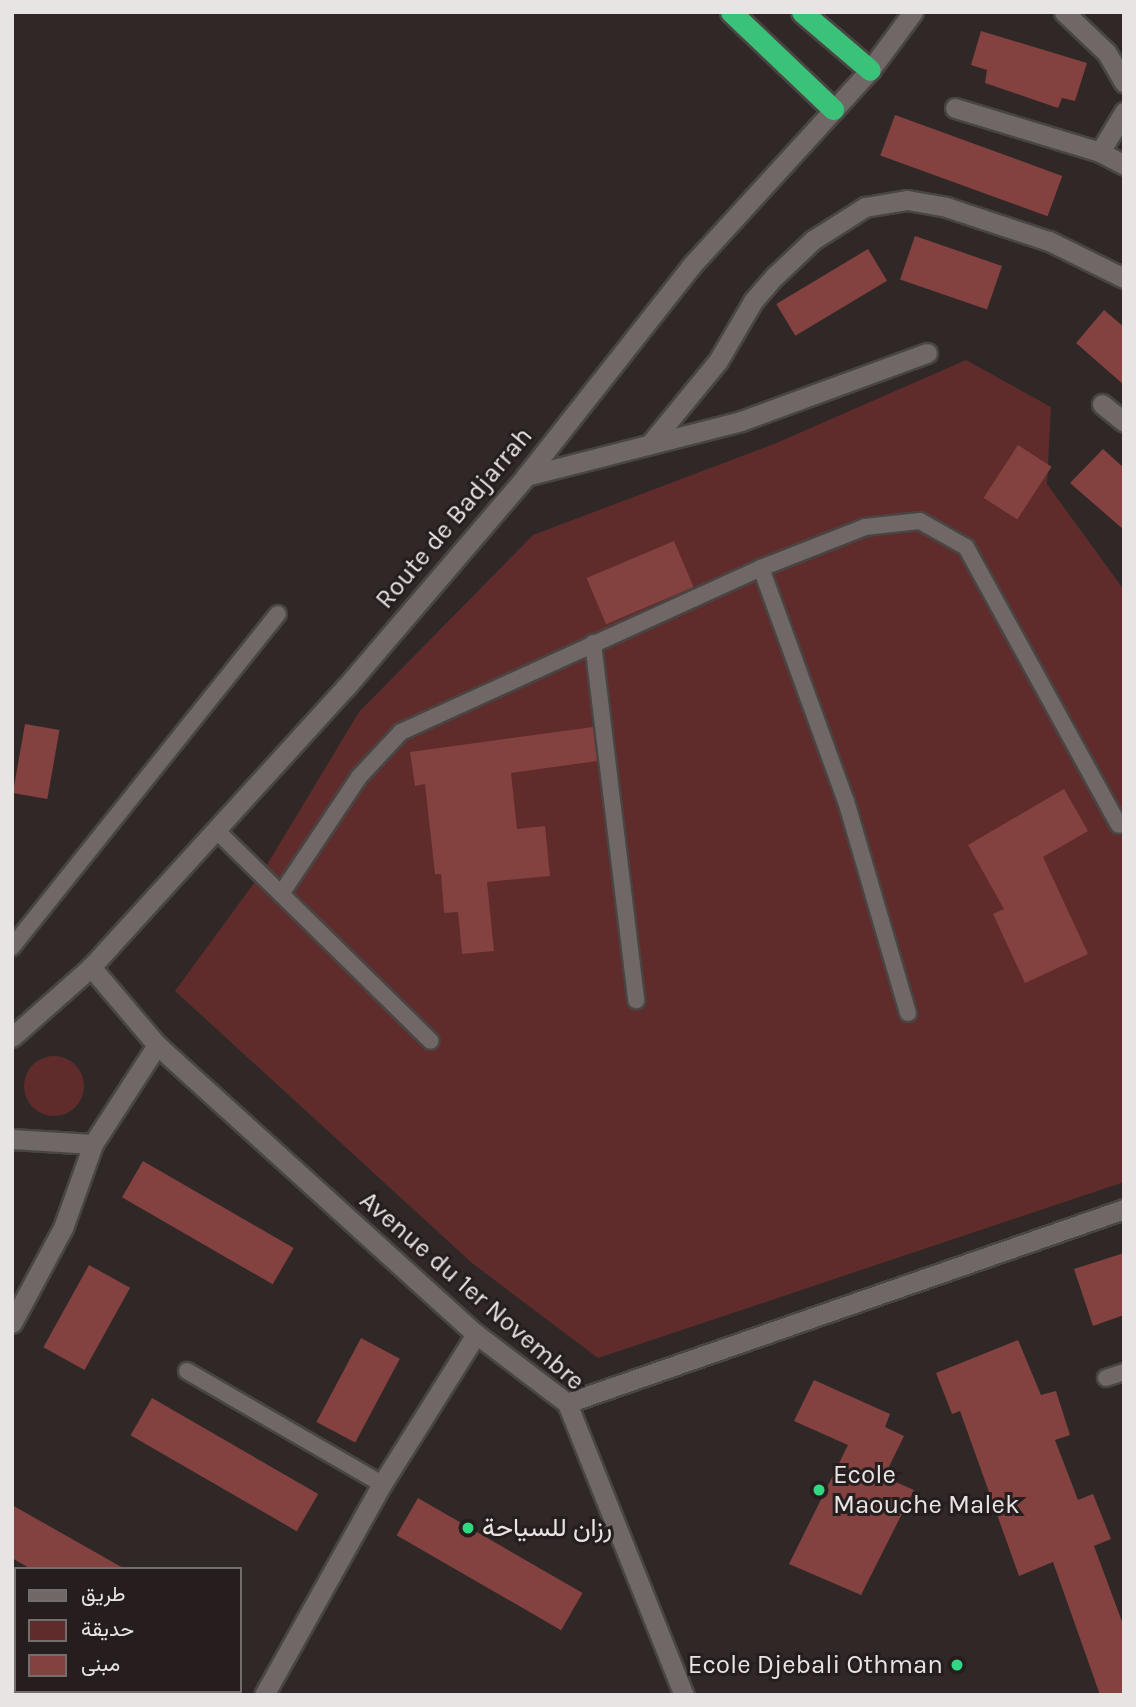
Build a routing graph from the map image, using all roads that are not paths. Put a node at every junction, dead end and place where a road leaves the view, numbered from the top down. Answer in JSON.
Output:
{"nodes":[{"id":1,"x":731,"y":12,"type":"edge"},
{"id":2,"x":802,"y":12,"type":"edge"},
{"id":3,"x":913,"y":12,"type":"edge"},
{"id":4,"x":1064,"y":12,"type":"edge"},
{"id":5,"x":870,"y":70,"type":"junction"},
{"id":6,"x":1124,"y":82,"type":"edge"},
{"id":7,"x":955,"y":107,"type":"dead end"},
{"id":8,"x":833,"y":109,"type":"junction"},
{"id":9,"x":1124,"y":112,"type":"edge"},
{"id":10,"x":1100,"y":152,"type":"junction"},
{"id":11,"x":1124,"y":165,"type":"edge"},
{"id":12,"x":1124,"y":278,"type":"edge"},
{"id":13,"x":927,"y":353,"type":"dead end"},
{"id":14,"x":1102,"y":404,"type":"dead end"},
{"id":15,"x":1124,"y":422,"type":"edge"},
{"id":16,"x":650,"y":444,"type":"junction"},
{"id":17,"x":526,"y":476,"type":"junction"},
{"id":18,"x":761,"y":568,"type":"junction"},
{"id":19,"x":278,"y":614,"type":"dead end"},
{"id":20,"x":593,"y":643,"type":"junction"},
{"id":21,"x":1119,"y":825,"type":"dead end"},
{"id":22,"x":218,"y":832,"type":"junction"},
{"id":23,"x":281,"y":894,"type":"junction"},
{"id":24,"x":12,"y":947,"type":"edge"},
{"id":25,"x":91,"y":967,"type":"junction"},
{"id":26,"x":636,"y":999,"type":"dead end"},
{"id":27,"x":908,"y":1013,"type":"dead end"},
{"id":28,"x":12,"y":1037,"type":"edge"},
{"id":29,"x":431,"y":1041,"type":"dead end"},
{"id":30,"x":157,"y":1045,"type":"junction"},
{"id":31,"x":12,"y":1139,"type":"edge"},
{"id":32,"x":93,"y":1144,"type":"junction"},
{"id":33,"x":1124,"y":1209,"type":"edge"},
{"id":34,"x":12,"y":1324,"type":"edge"},
{"id":35,"x":476,"y":1334,"type":"junction"},
{"id":36,"x":187,"y":1371,"type":"dead end"},
{"id":37,"x":1124,"y":1372,"type":"edge"},
{"id":38,"x":1106,"y":1378,"type":"dead end"},
{"id":39,"x":567,"y":1403,"type":"junction"},
{"id":40,"x":382,"y":1484,"type":"junction"},
{"id":41,"x":264,"y":1695,"type":"edge"},
{"id":42,"x":684,"y":1695,"type":"edge"}],
"edges":[{"from":1,"to":8,"type":"highway"},
{"from":2,"to":5,"type":"highway"},
{"from":3,"to":5,"type":"street","name":"Route de Badjarrah"},
{"from":4,"to":6,"type":"street"},
{"from":5,"to":8,"type":"street","name":"Route de Badjarrah"},
{"from":7,"to":10,"type":"street"},
{"from":8,"to":17,"type":"street","name":"Route de Badjarrah"},
{"from":9,"to":10,"type":"street"},
{"from":10,"to":11,"type":"street"},
{"from":12,"to":16,"type":"street"},
{"from":13,"to":16,"type":"street"},
{"from":14,"to":15,"type":"street"},
{"from":16,"to":17,"type":"street"},
{"from":17,"to":22,"type":"street","name":"Route de Badjarrah"},
{"from":18,"to":20,"type":"lane"},
{"from":18,"to":21,"type":"lane"},
{"from":18,"to":27,"type":"lane"},
{"from":19,"to":24,"type":"lane"},
{"from":20,"to":23,"type":"lane"},
{"from":20,"to":26,"type":"lane"},
{"from":22,"to":23,"type":"lane"},
{"from":22,"to":25,"type":"street","name":"Route de Badjarrah"},
{"from":23,"to":29,"type":"lane"},
{"from":25,"to":28,"type":"street","name":"Route de Badjarrah"},
{"from":25,"to":30,"type":"street","name":"Avenue du 1er Novembre"},
{"from":30,"to":32,"type":"street"},
{"from":30,"to":35,"type":"street","name":"Avenue du 1er Novembre"},
{"from":31,"to":32,"type":"street"},
{"from":32,"to":34,"type":"street"},
{"from":33,"to":39,"type":"street"},
{"from":35,"to":39,"type":"street","name":"Avenue du 1er Novembre"},
{"from":35,"to":40,"type":"street"},
{"from":36,"to":40,"type":"lane"},
{"from":37,"to":38,"type":"lane"},
{"from":39,"to":42,"type":"street","name":"Avenue du 1er Novembre"},
{"from":40,"to":41,"type":"street"}]}
